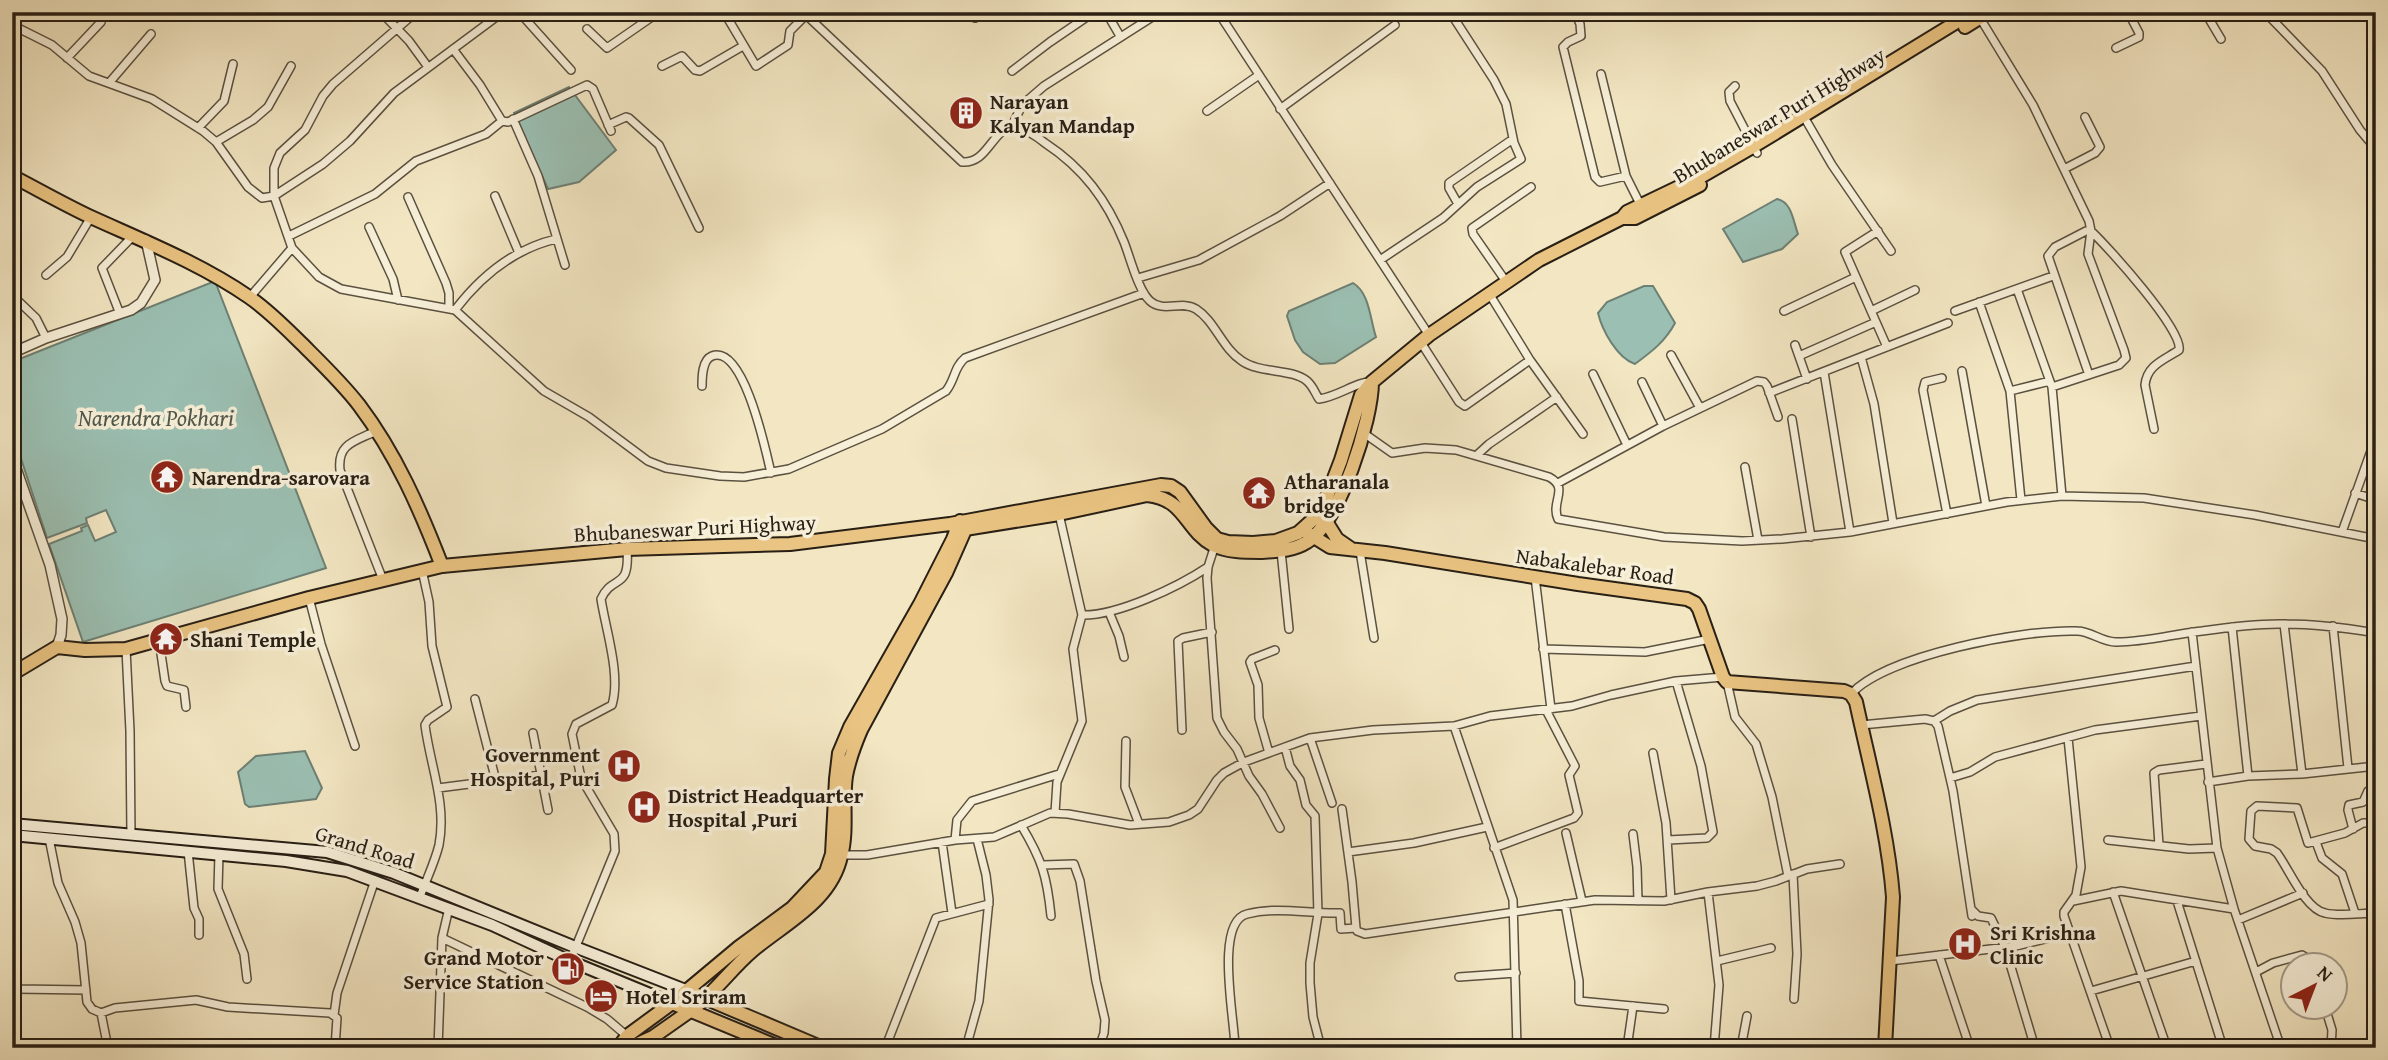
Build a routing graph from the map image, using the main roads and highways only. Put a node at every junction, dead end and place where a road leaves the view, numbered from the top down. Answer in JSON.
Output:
{"nodes":[{"id":1,"x":1981,"y":14,"type":"edge"},
{"id":2,"x":1954,"y":29,"type":"junction"},
{"id":3,"x":1756,"y":150,"type":"junction"},
{"id":4,"x":12,"y":176,"type":"edge"},
{"id":5,"x":1622,"y":218,"type":"junction"},
{"id":6,"x":1372,"y":382,"type":"junction"},
{"id":7,"x":1347,"y":462,"type":"junction"},
{"id":8,"x":1160,"y":491,"type":"junction"},
{"id":9,"x":1331,"y":502,"type":"junction"},
{"id":10,"x":1327,"y":523,"type":"junction"},
{"id":11,"x":960,"y":524,"type":"junction"},
{"id":12,"x":1308,"y":534,"type":"junction"},
{"id":13,"x":1356,"y":550,"type":"junction"},
{"id":14,"x":442,"y":566,"type":"junction"},
{"id":15,"x":12,"y":674,"type":"edge"},
{"id":16,"x":840,"y":799,"type":"junction"},
{"id":17,"x":12,"y":824,"type":"edge"},
{"id":18,"x":12,"y":835,"type":"edge"},
{"id":19,"x":422,"y":891,"type":"junction"},
{"id":20,"x":688,"y":991,"type":"junction"},
{"id":21,"x":706,"y":999,"type":"junction"},
{"id":22,"x":672,"y":1003,"type":"junction"},
{"id":23,"x":690,"y":1011,"type":"junction"},
{"id":24,"x":628,"y":1042,"type":"edge"},
{"id":25,"x":758,"y":1044,"type":"edge"},
{"id":26,"x":618,"y":1048,"type":"edge"},
{"id":27,"x":780,"y":1048,"type":"edge"},
{"id":28,"x":823,"y":1048,"type":"edge"},
{"id":29,"x":1885,"y":1048,"type":"edge"}],
"edges":[{"from":1,"to":2,"type":"main road","name":"Bhubaneswar Puri Highway"},
{"from":2,"to":3,"type":"main road","name":"Bhubaneswar Puri Highway"},
{"from":2,"to":3,"type":"main road","name":"Bhubaneswar Puri Highway"},
{"from":3,"to":5,"type":"main road","name":"Bhubaneswar Puri Highway"},
{"from":3,"to":5,"type":"main road","name":"Bhubaneswar Puri Highway"},
{"from":4,"to":14,"type":"main road"},
{"from":5,"to":6,"type":"main road","name":"Bhubaneswar Puri Highway"},
{"from":6,"to":7,"type":"main road","name":"Bhubaneswar Puri Highway"},
{"from":6,"to":7,"type":"main road"},
{"from":7,"to":9,"type":"main road"},
{"from":8,"to":11,"type":"main road"},
{"from":8,"to":11,"type":"main road"},
{"from":8,"to":12,"type":"main road"},
{"from":8,"to":12,"type":"main road"},
{"from":9,"to":10,"type":"main road"},
{"from":9,"to":12,"type":"main road"},
{"from":10,"to":12,"type":"main road"},
{"from":10,"to":13,"type":"main road"},
{"from":11,"to":14,"type":"main road","name":"Bhubaneswar Puri Highway"},
{"from":11,"to":16,"type":"main road"},
{"from":12,"to":13,"type":"main road","name":"Nabakalebar Road"},
{"from":13,"to":29,"type":"main road","name":"Nabakalebar Road"},
{"from":14,"to":15,"type":"main road","name":"Bhubaneswar Puri Highway"},
{"from":16,"to":20,"type":"main road"},
{"from":16,"to":21,"type":"main road"},
{"from":17,"to":19,"type":"main road","name":"Grand Road"},
{"from":18,"to":19,"type":"main road","name":"Grand Road"},
{"from":19,"to":20,"type":"main road","name":"Grand Road"},
{"from":19,"to":22,"type":"main road","name":"Grand Road"},
{"from":20,"to":21,"type":"main road"},
{"from":20,"to":22,"type":"main road"},
{"from":21,"to":23,"type":"main road"},
{"from":21,"to":28,"type":"main road"},
{"from":22,"to":23,"type":"main road"},
{"from":22,"to":24,"type":"main road"},
{"from":23,"to":24,"type":"main road"},
{"from":23,"to":25,"type":"main road"},
{"from":24,"to":26,"type":"main road"},
{"from":25,"to":27,"type":"main road"}]}
